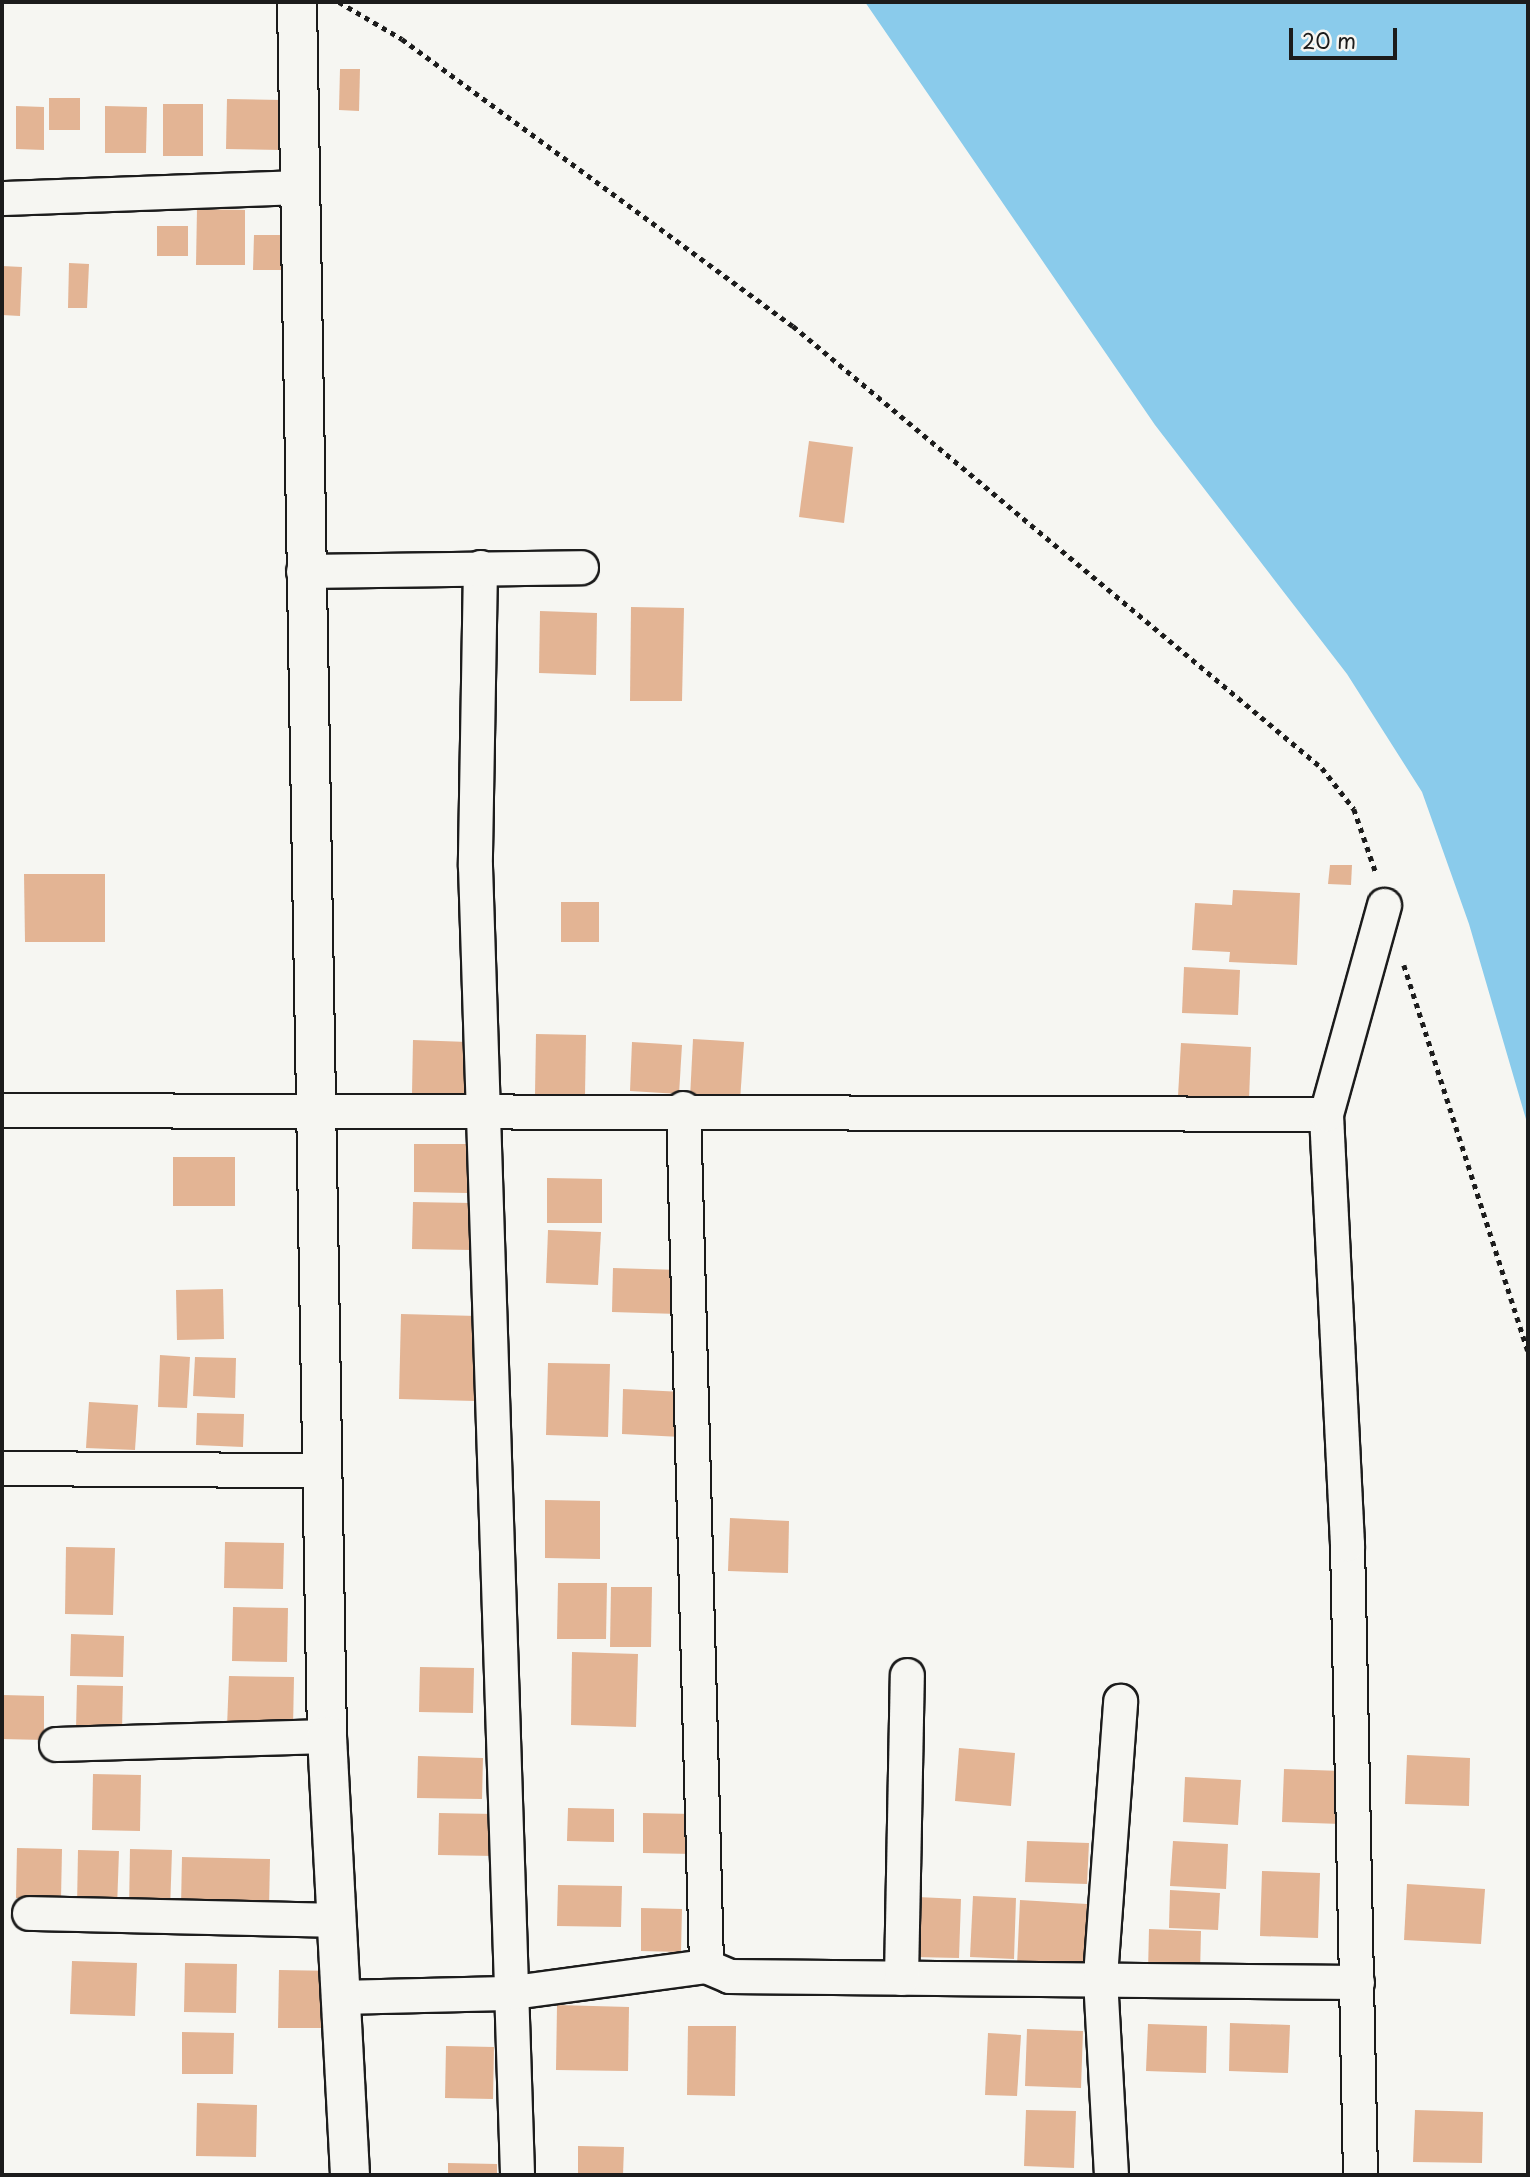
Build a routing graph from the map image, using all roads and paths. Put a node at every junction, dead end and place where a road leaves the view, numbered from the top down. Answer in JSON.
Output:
{"nodes":[{"id":1,"x":297,"y":2,"type":"edge"},
{"id":2,"x":339,"y":2,"type":"edge"},
{"id":3,"x":297,"y":187,"type":"junction"},
{"id":4,"x":2,"y":198,"type":"edge"},
{"id":5,"x":581,"y":566,"type":"dead end"},
{"id":6,"x":480,"y":567,"type":"junction"},
{"id":7,"x":303,"y":571,"type":"junction"},
{"id":8,"x":1384,"y":905,"type":"junction"},
{"id":9,"x":313,"y":1108,"type":"junction"},
{"id":10,"x":486,"y":1108,"type":"junction"},
{"id":11,"x":683,"y":1108,"type":"junction"},
{"id":12,"x":2,"y":1110,"type":"edge"},
{"id":13,"x":1326,"y":1114,"type":"junction"},
{"id":14,"x":1528,"y":1351,"type":"edge"},
{"id":15,"x":2,"y":1468,"type":"edge"},
{"id":16,"x":322,"y":1470,"type":"junction"},
{"id":17,"x":907,"y":1675,"type":"dead end"},
{"id":18,"x":1120,"y":1701,"type":"dead end"},
{"id":19,"x":327,"y":1736,"type":"junction"},
{"id":20,"x":56,"y":1744,"type":"dead end"},
{"id":21,"x":29,"y":1913,"type":"dead end"},
{"id":22,"x":335,"y":1920,"type":"junction"},
{"id":23,"x":706,"y":1966,"type":"junction"},
{"id":24,"x":1100,"y":1976,"type":"junction"},
{"id":25,"x":901,"y":1978,"type":"junction"},
{"id":26,"x":1357,"y":1982,"type":"junction"},
{"id":27,"x":506,"y":1993,"type":"junction"},
{"id":28,"x":339,"y":1997,"type":"junction"},
{"id":29,"x":350,"y":2175,"type":"edge"},
{"id":30,"x":517,"y":2175,"type":"edge"},
{"id":31,"x":1111,"y":2175,"type":"edge"},
{"id":32,"x":1360,"y":2175,"type":"edge"}],
"edges":[{"from":1,"to":3,"type":"street"},
{"from":2,"to":8,"type":"path"},
{"from":3,"to":4,"type":"street"},
{"from":3,"to":7,"type":"street"},
{"from":5,"to":6,"type":"street"},
{"from":6,"to":7,"type":"street"},
{"from":6,"to":10,"type":"street"},
{"from":7,"to":9,"type":"street"},
{"from":8,"to":13,"type":"street"},
{"from":8,"to":14,"type":"path"},
{"from":9,"to":10,"type":"street"},
{"from":9,"to":12,"type":"street"},
{"from":9,"to":16,"type":"street"},
{"from":10,"to":11,"type":"street"},
{"from":10,"to":27,"type":"street"},
{"from":11,"to":13,"type":"street"},
{"from":11,"to":23,"type":"street"},
{"from":13,"to":26,"type":"street"},
{"from":15,"to":16,"type":"street"},
{"from":16,"to":19,"type":"street"},
{"from":17,"to":25,"type":"street"},
{"from":18,"to":24,"type":"street"},
{"from":19,"to":20,"type":"street"},
{"from":19,"to":22,"type":"street"},
{"from":21,"to":22,"type":"street"},
{"from":22,"to":28,"type":"street"},
{"from":23,"to":25,"type":"street"},
{"from":23,"to":27,"type":"street"},
{"from":24,"to":25,"type":"street"},
{"from":24,"to":26,"type":"street"},
{"from":24,"to":31,"type":"street"},
{"from":26,"to":32,"type":"street"},
{"from":27,"to":28,"type":"street"},
{"from":27,"to":30,"type":"street"},
{"from":28,"to":29,"type":"street"}]}
